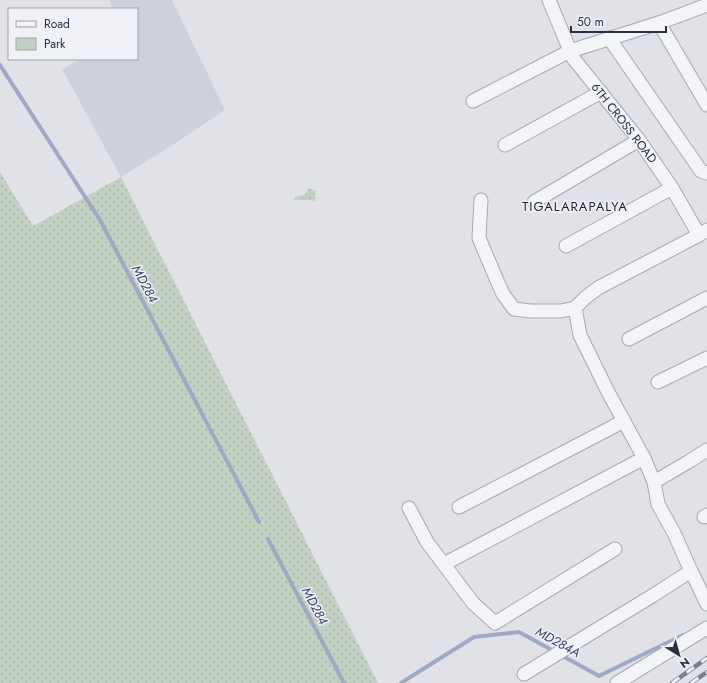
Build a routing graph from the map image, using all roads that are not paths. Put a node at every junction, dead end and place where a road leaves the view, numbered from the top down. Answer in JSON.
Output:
{"nodes":[{"id":1,"x":549,"y":0,"type":"edge"},
{"id":2,"x":707,"y":5,"type":"edge"},
{"id":3,"x":659,"y":23,"type":"junction"},
{"id":4,"x":609,"y":38,"type":"junction"},
{"id":5,"x":570,"y":51,"type":"junction"},
{"id":6,"x":601,"y":92,"type":"junction"},
{"id":7,"x":473,"y":101,"type":"dead end"},
{"id":8,"x":707,"y":105,"type":"edge"},
{"id":9,"x":639,"y":140,"type":"junction"},
{"id":10,"x":505,"y":145,"type":"dead end"},
{"id":11,"x":707,"y":172,"type":"edge"},
{"id":12,"x":672,"y":188,"type":"junction"},
{"id":13,"x":481,"y":200,"type":"dead end"},
{"id":14,"x":534,"y":202,"type":"dead end"},
{"id":15,"x":703,"y":233,"type":"edge"},
{"id":16,"x":566,"y":246,"type":"dead end"},
{"id":17,"x":707,"y":298,"type":"edge"},
{"id":18,"x":575,"y":308,"type":"junction"},
{"id":19,"x":629,"y":339,"type":"dead end"},
{"id":20,"x":707,"y":358,"type":"edge"},
{"id":21,"x":658,"y":382,"type":"dead end"},
{"id":22,"x":624,"y":421,"type":"junction"},
{"id":23,"x":707,"y":450,"type":"edge"},
{"id":24,"x":644,"y":458,"type":"junction"},
{"id":25,"x":654,"y":482,"type":"junction"},
{"id":26,"x":459,"y":507,"type":"dead end"},
{"id":27,"x":409,"y":508,"type":"dead end"},
{"id":28,"x":615,"y":549,"type":"dead end"},
{"id":29,"x":444,"y":564,"type":"junction"},
{"id":30,"x":691,"y":571,"type":"junction"},
{"id":31,"x":707,"y":604,"type":"edge"},
{"id":32,"x":707,"y":628,"type":"edge"},
{"id":33,"x":524,"y":674,"type":"dead end"},
{"id":34,"x":617,"y":683,"type":"edge"}],
"edges":[{"from":1,"to":5,"type":"street","name":"6TH CROSS ROAD"},
{"from":2,"to":3,"type":"street"},
{"from":3,"to":4,"type":"street"},
{"from":3,"to":8,"type":"street"},
{"from":4,"to":5,"type":"street"},
{"from":4,"to":11,"type":"street"},
{"from":5,"to":6,"type":"street","name":"6TH CROSS ROAD"},
{"from":5,"to":7,"type":"street"},
{"from":6,"to":9,"type":"street","name":"6TH CROSS ROAD"},
{"from":6,"to":10,"type":"street"},
{"from":9,"to":12,"type":"street","name":"6TH CROSS ROAD"},
{"from":9,"to":14,"type":"street"},
{"from":12,"to":15,"type":"street","name":"6TH CROSS ROAD"},
{"from":12,"to":16,"type":"street"},
{"from":13,"to":18,"type":"street"},
{"from":15,"to":18,"type":"street"},
{"from":17,"to":19,"type":"street"},
{"from":18,"to":22,"type":"street"},
{"from":20,"to":21,"type":"street"},
{"from":22,"to":24,"type":"street"},
{"from":22,"to":26,"type":"street"},
{"from":23,"to":25,"type":"street"},
{"from":24,"to":25,"type":"street"},
{"from":24,"to":29,"type":"street"},
{"from":25,"to":30,"type":"street"},
{"from":27,"to":29,"type":"street"},
{"from":28,"to":29,"type":"street"},
{"from":30,"to":31,"type":"street"},
{"from":30,"to":33,"type":"street"},
{"from":32,"to":34,"type":"street"}]}
